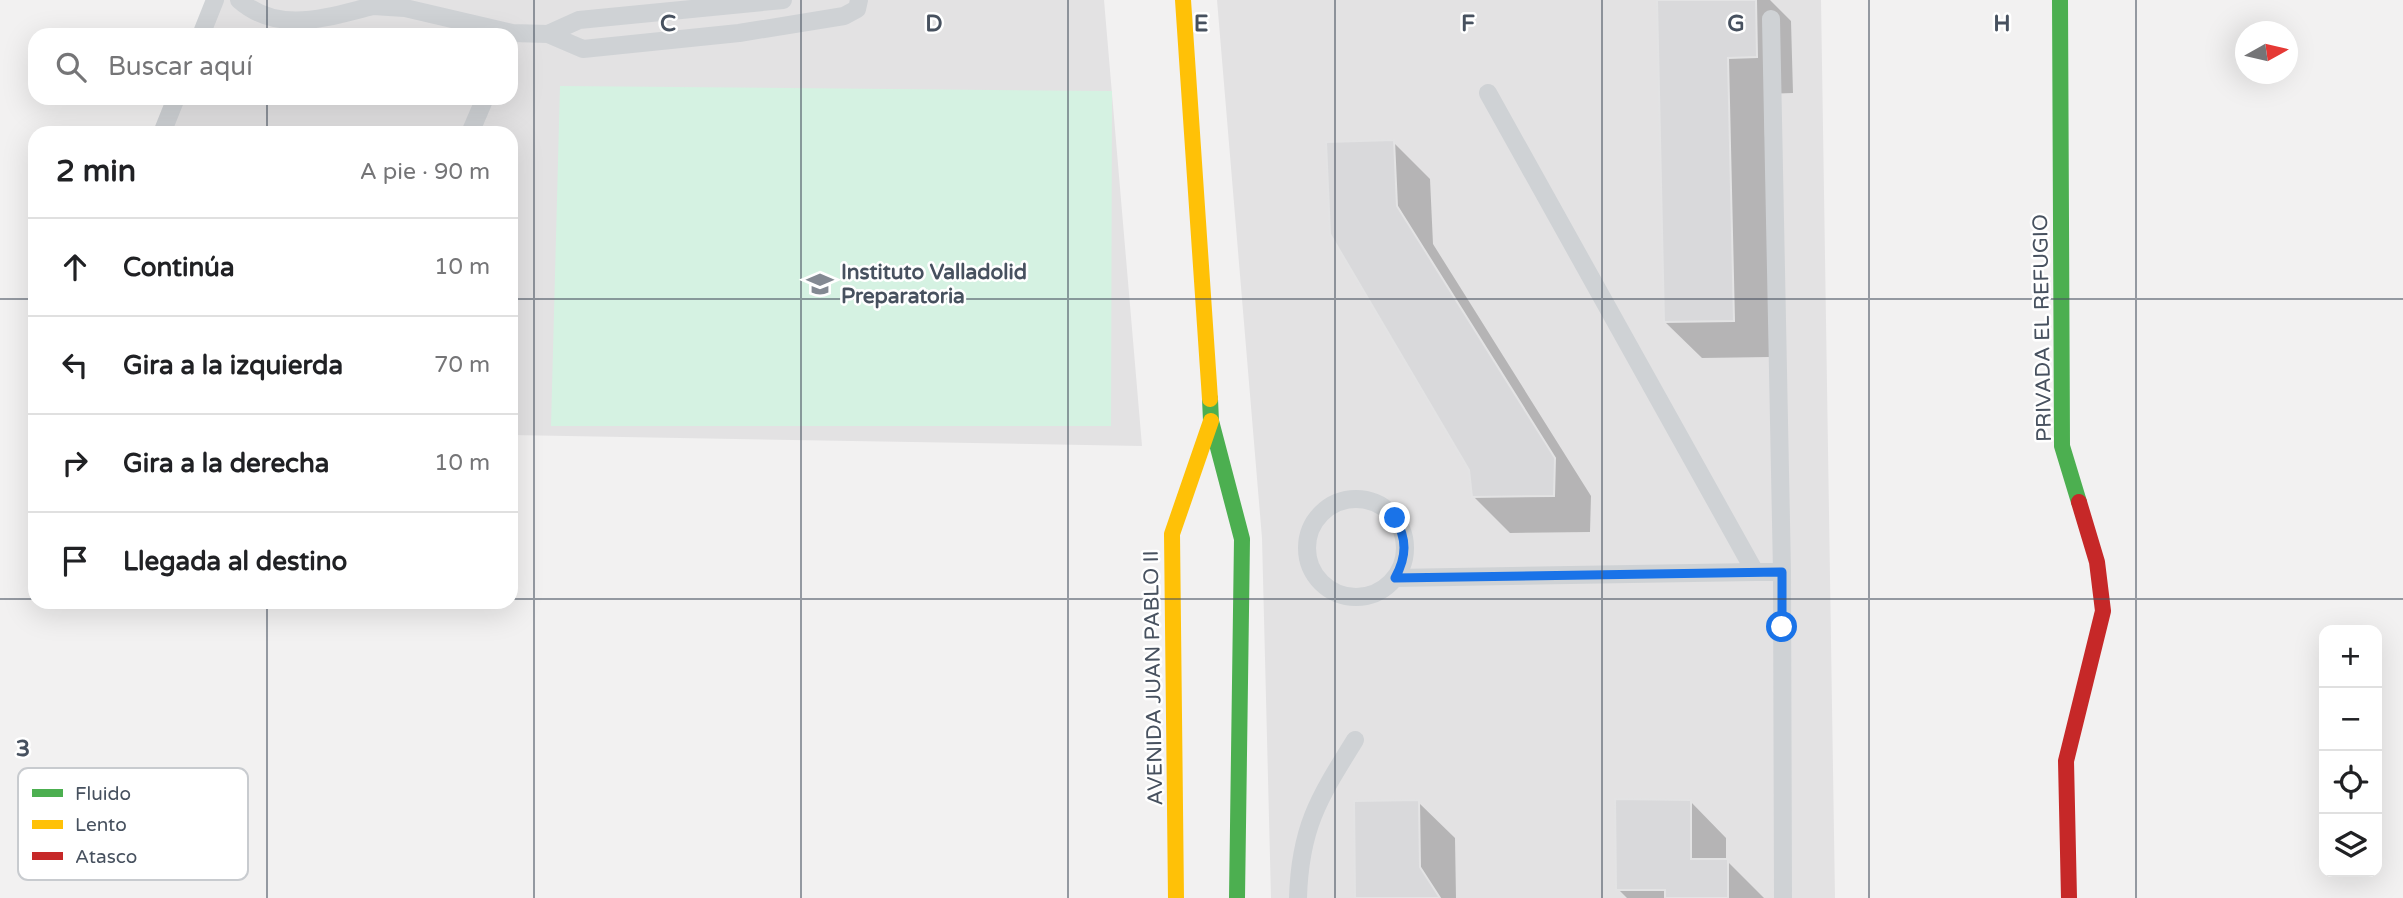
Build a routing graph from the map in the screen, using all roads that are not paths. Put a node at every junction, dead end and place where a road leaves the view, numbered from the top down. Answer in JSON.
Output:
{"nodes":[{"id":1,"x":215,"y":0,"type":"edge"},
{"id":2,"x":239,"y":0,"type":"edge"},
{"id":3,"x":783,"y":0,"type":"edge"},
{"id":4,"x":859,"y":0,"type":"edge"},
{"id":5,"x":1183,"y":0,"type":"edge"},
{"id":6,"x":2060,"y":0,"type":"edge"},
{"id":7,"x":373,"y":3,"type":"edge"},
{"id":8,"x":1771,"y":19,"type":"dead end"},
{"id":9,"x":204,"y":28,"type":"edge"},
{"id":10,"x":487,"y":28,"type":"edge"},
{"id":11,"x":518,"y":34,"type":"edge"},
{"id":12,"x":548,"y":34,"type":"junction"},
{"id":13,"x":1488,"y":93,"type":"dead end"},
{"id":14,"x":173,"y":105,"type":"edge"},
{"id":15,"x":482,"y":105,"type":"edge"},
{"id":16,"x":165,"y":126,"type":"edge"},
{"id":17,"x":473,"y":126,"type":"edge"},
{"id":18,"x":1211,"y":421,"type":"junction"},
{"id":19,"x":1755,"y":572,"type":"junction"},
{"id":20,"x":1782,"y":572,"type":"junction"},
{"id":21,"x":1395,"y":578,"type":"junction"},
{"id":22,"x":1355,"y":740,"type":"dead end"},
{"id":23,"x":1175,"y":898,"type":"edge"},
{"id":24,"x":1237,"y":898,"type":"edge"},
{"id":25,"x":1298,"y":898,"type":"edge"},
{"id":26,"x":1783,"y":898,"type":"edge"},
{"id":27,"x":2069,"y":898,"type":"edge"}],
"edges":[{"from":1,"to":9,"type":"lane"},
{"from":2,"to":7,"type":"lane"},
{"from":3,"to":12,"type":"lane"},
{"from":4,"to":12,"type":"lane"},
{"from":5,"to":18,"type":"main road","name":"AVENIDA JUAN PABLO II"},
{"from":6,"to":27,"type":"main road","name":"PRIVADA EL REFUGIO"},
{"from":7,"to":10,"type":"lane"},
{"from":8,"to":20,"type":"lane"},
{"from":11,"to":12,"type":"lane"},
{"from":13,"to":19,"type":"lane"},
{"from":14,"to":16,"type":"lane"},
{"from":15,"to":17,"type":"lane"},
{"from":18,"to":23,"type":"main road","name":"AVENIDA JUAN PABLO II"},
{"from":18,"to":24,"type":"main road","name":"AVENIDA JUAN PABLO II"},
{"from":19,"to":20,"type":"lane"},
{"from":19,"to":21,"type":"lane"},
{"from":20,"to":26,"type":"lane"},
{"from":21,"to":21,"type":"lane"},
{"from":22,"to":25,"type":"lane"}]}
